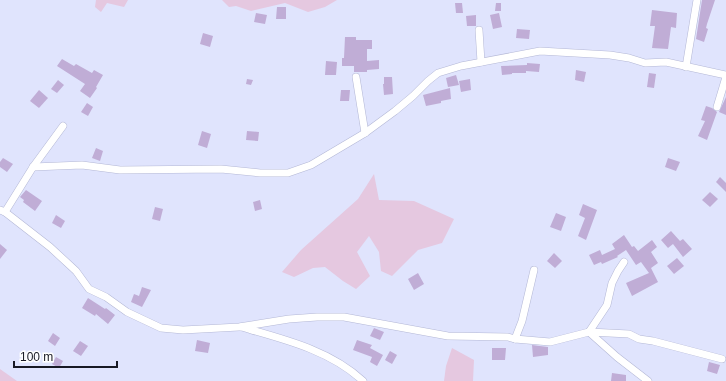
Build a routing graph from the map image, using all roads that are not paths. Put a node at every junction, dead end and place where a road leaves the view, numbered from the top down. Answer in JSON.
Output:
{"nodes":[{"id":1,"x":697,"y":0,"type":"edge"},
{"id":2,"x":479,"y":30,"type":"dead end"},
{"id":3,"x":481,"y":62,"type":"junction"},
{"id":4,"x":686,"y":67,"type":"junction"},
{"id":5,"x":726,"y":76,"type":"edge"},
{"id":6,"x":356,"y":77,"type":"dead end"},
{"id":7,"x":717,"y":107,"type":"dead end"},
{"id":8,"x":63,"y":126,"type":"dead end"},
{"id":9,"x":365,"y":133,"type":"junction"},
{"id":10,"x":33,"y":167,"type":"junction"},
{"id":11,"x":2,"y":211,"type":"edge"},
{"id":12,"x":624,"y":262,"type":"dead end"},
{"id":13,"x":534,"y":270,"type":"dead end"},
{"id":14,"x":239,"y":327,"type":"junction"},
{"id":15,"x":590,"y":332,"type":"junction"},
{"id":16,"x":515,"y":339,"type":"junction"},
{"id":17,"x":722,"y":359,"type":"dead end"},
{"id":18,"x":363,"y":381,"type":"edge"},
{"id":19,"x":648,"y":381,"type":"edge"}],
"edges":[{"from":1,"to":4,"type":"street"},
{"from":2,"to":3,"type":"street"},
{"from":3,"to":4,"type":"street"},
{"from":3,"to":9,"type":"street"},
{"from":4,"to":5,"type":"street"},
{"from":5,"to":7,"type":"street"},
{"from":6,"to":9,"type":"street"},
{"from":8,"to":10,"type":"street"},
{"from":9,"to":10,"type":"street"},
{"from":10,"to":11,"type":"street"},
{"from":11,"to":14,"type":"street"},
{"from":12,"to":15,"type":"street"},
{"from":13,"to":16,"type":"street"},
{"from":14,"to":16,"type":"street"},
{"from":14,"to":18,"type":"street"},
{"from":15,"to":16,"type":"street"},
{"from":15,"to":17,"type":"street"},
{"from":15,"to":19,"type":"street"}]}
